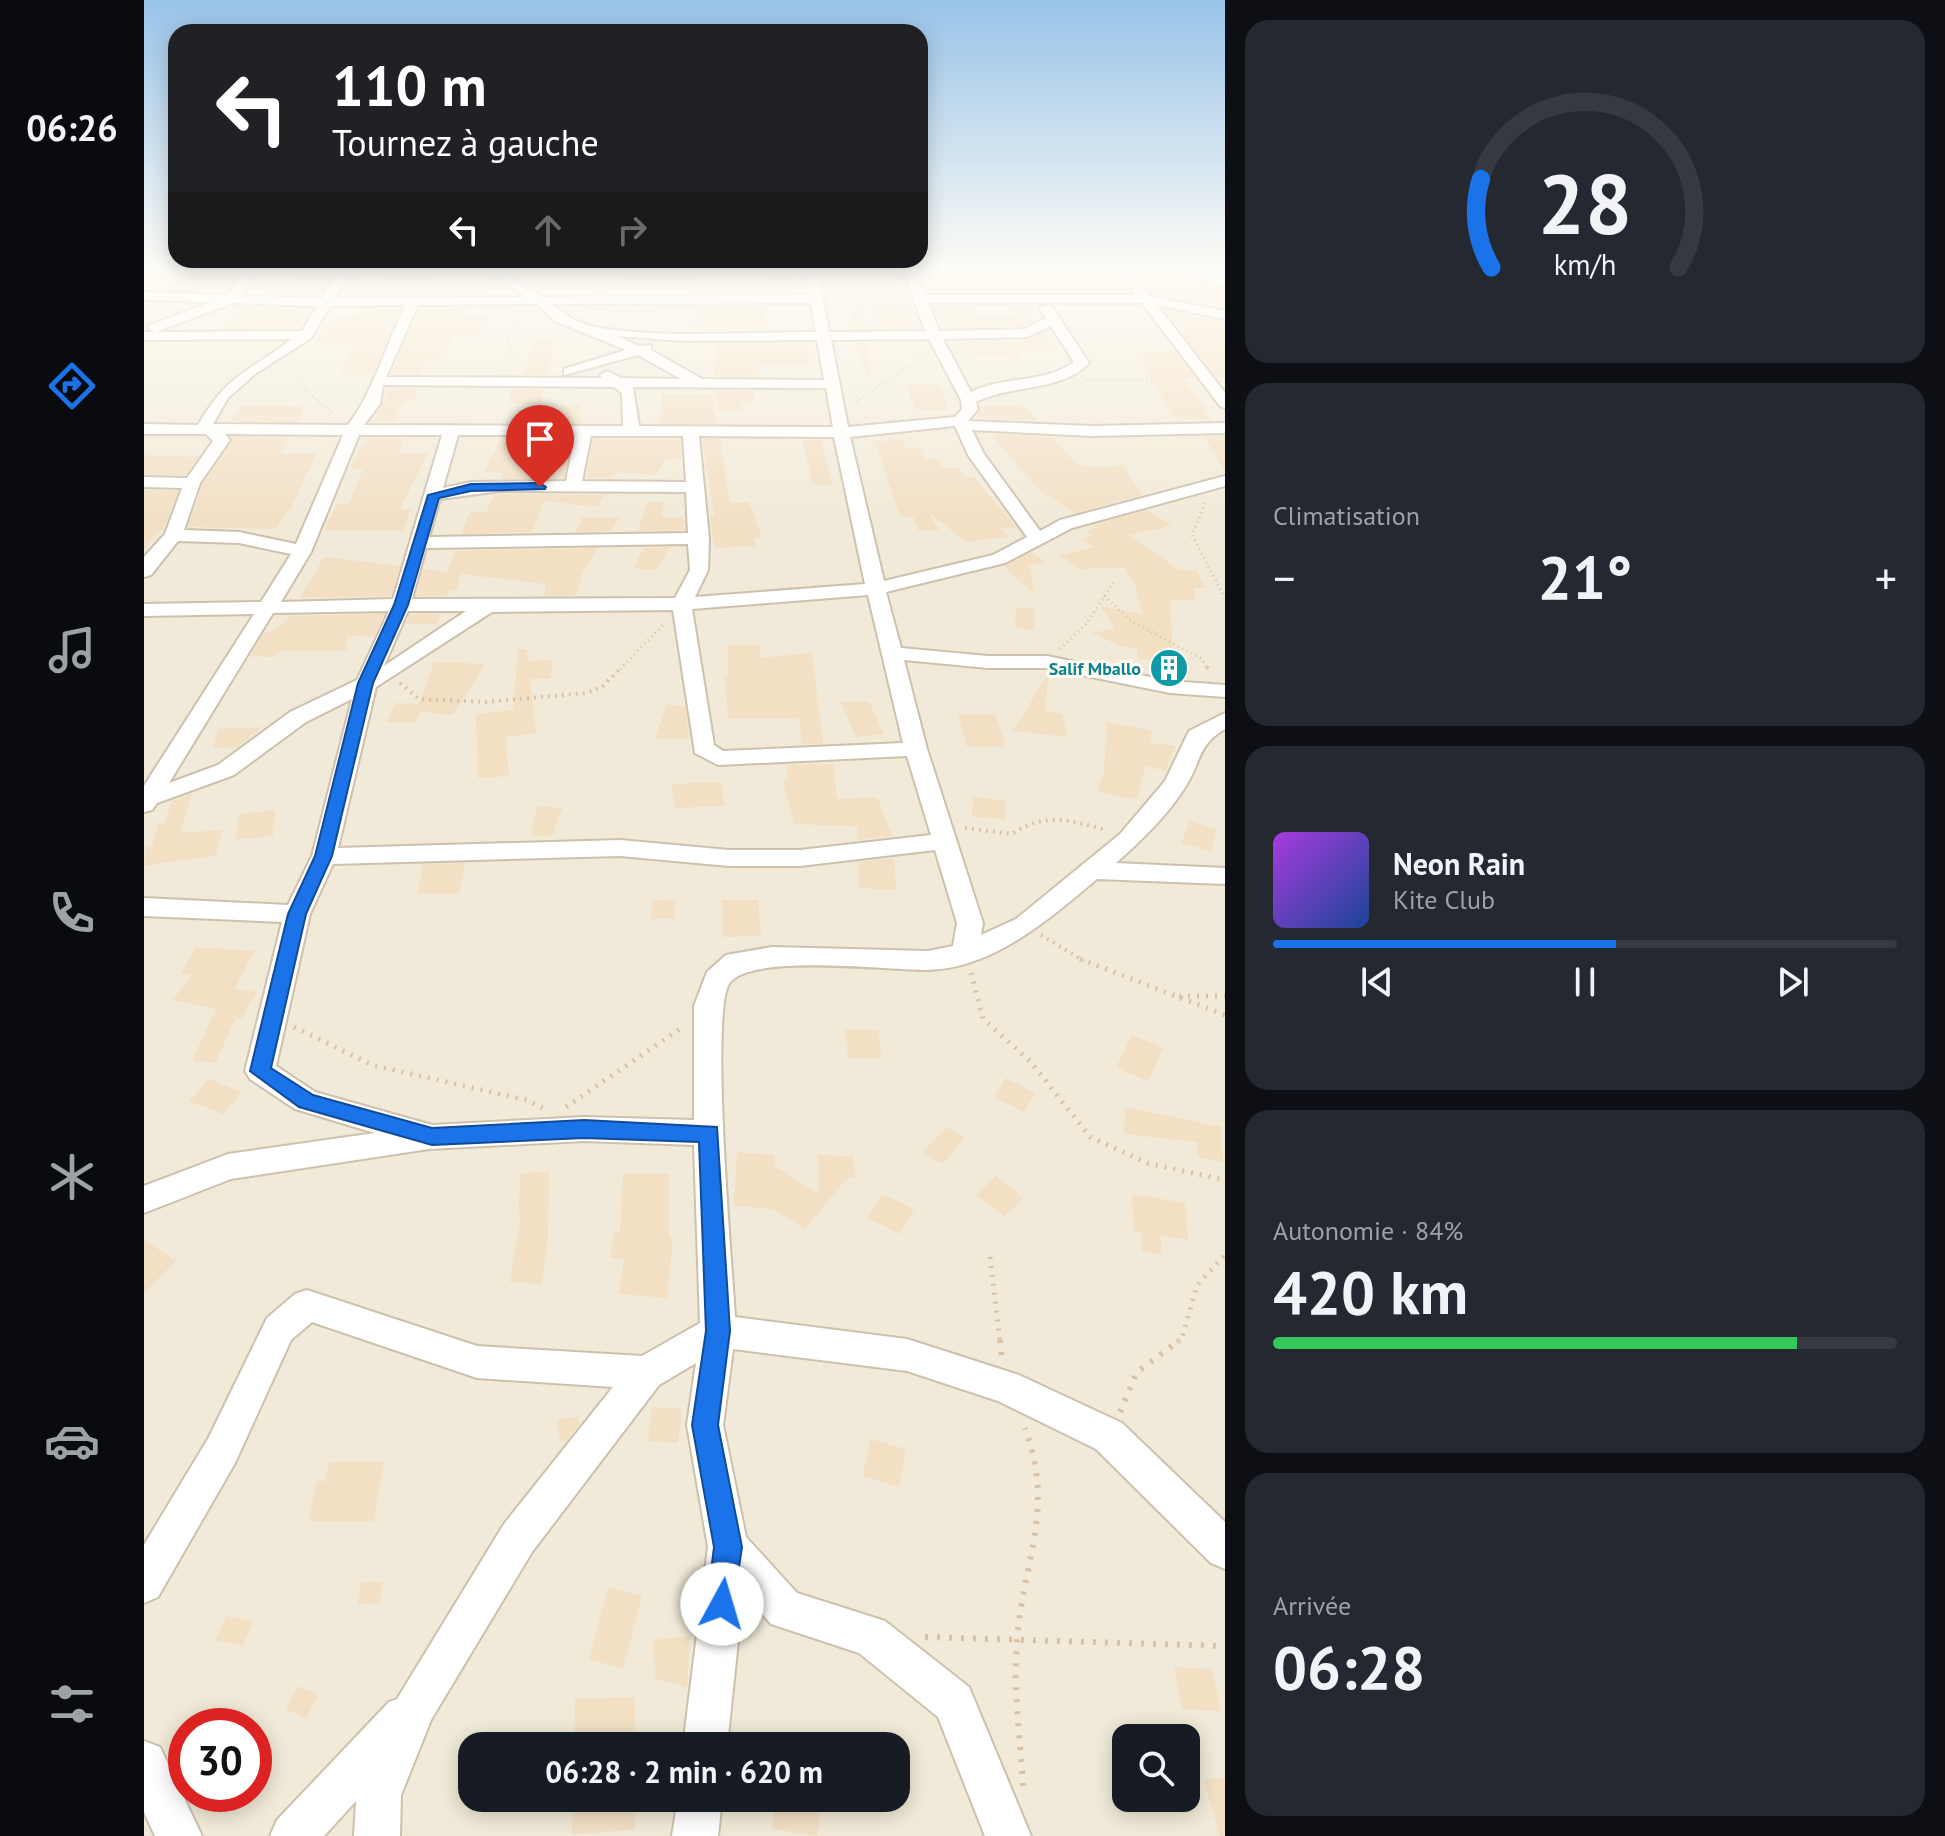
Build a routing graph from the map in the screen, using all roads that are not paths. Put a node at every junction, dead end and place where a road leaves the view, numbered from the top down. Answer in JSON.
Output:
{"nodes":[{"id":1,"x":278,"y":356,"type":"edge"},
{"id":2,"x":388,"y":356,"type":"edge"},
{"id":3,"x":606,"y":356,"type":"edge"},
{"id":4,"x":626,"y":356,"type":"edge"},
{"id":5,"x":649,"y":356,"type":"edge"},
{"id":6,"x":826,"y":356,"type":"edge"},
{"id":7,"x":944,"y":356,"type":"edge"},
{"id":8,"x":1078,"y":356,"type":"edge"},
{"id":9,"x":1189,"y":356,"type":"edge"},
{"id":10,"x":607,"y":362,"type":"junction"},
{"id":11,"x":377,"y":381,"type":"junction"},
{"id":12,"x":614,"y":381,"type":"junction"},
{"id":13,"x":526,"y":382,"type":"junction"},
{"id":14,"x":700,"y":384,"type":"junction"},
{"id":15,"x":832,"y":384,"type":"junction"},
{"id":16,"x":968,"y":400,"type":"junction"},
{"id":17,"x":1225,"y":403,"type":"edge"},
{"id":18,"x":962,"y":423,"type":"junction"},
{"id":19,"x":1225,"y":428,"type":"edge"},
{"id":20,"x":144,"y":429,"type":"edge"},
{"id":21,"x":212,"y":429,"type":"junction"},
{"id":22,"x":353,"y":429,"type":"junction"},
{"id":23,"x":908,"y":429,"type":"junction"},
{"id":24,"x":631,"y":430,"type":"junction"},
{"id":25,"x":691,"y":430,"type":"junction"},
{"id":26,"x":451,"y":431,"type":"junction"},
{"id":27,"x":584,"y":431,"type":"junction"},
{"id":28,"x":841,"y":432,"type":"junction"},
{"id":29,"x":976,"y":455,"type":"junction"},
{"id":30,"x":1225,"y":481,"type":"edge"},
{"id":31,"x":144,"y":482,"type":"edge"},
{"id":32,"x":192,"y":483,"type":"junction"},
{"id":33,"x":573,"y":487,"type":"junction"},
{"id":34,"x":696,"y":487,"type":"junction"},
{"id":35,"x":434,"y":495,"type":"junction"},
{"id":36,"x":700,"y":538,"type":"junction"},
{"id":37,"x":1036,"y":538,"type":"junction"},
{"id":38,"x":421,"y":543,"type":"junction"},
{"id":39,"x":159,"y":544,"type":"edge"},
{"id":40,"x":302,"y":552,"type":"junction"},
{"id":41,"x":144,"y":571,"type":"edge"},
{"id":42,"x":876,"y":589,"type":"junction"},
{"id":43,"x":401,"y":605,"type":"junction"},
{"id":44,"x":486,"y":607,"type":"junction"},
{"id":45,"x":682,"y":607,"type":"junction"},
{"id":46,"x":265,"y":609,"type":"junction"},
{"id":47,"x":144,"y":610,"type":"edge"},
{"id":48,"x":892,"y":653,"type":"junction"},
{"id":49,"x":366,"y":683,"type":"junction"},
{"id":50,"x":1215,"y":691,"type":"edge"},
{"id":51,"x":1225,"y":720,"type":"edge"},
{"id":52,"x":1197,"y":736,"type":"junction"},
{"id":53,"x":916,"y":749,"type":"junction"},
{"id":54,"x":147,"y":802,"type":"edge"},
{"id":55,"x":946,"y":841,"type":"junction"},
{"id":56,"x":324,"y":856,"type":"junction"},
{"id":57,"x":1090,"y":870,"type":"junction"},
{"id":58,"x":1225,"y":876,"type":"edge"},
{"id":59,"x":144,"y":907,"type":"edge"},
{"id":60,"x":297,"y":914,"type":"junction"},
{"id":61,"x":965,"y":953,"type":"junction"},
{"id":62,"x":709,"y":1133,"type":"junction"},
{"id":63,"x":432,"y":1137,"type":"junction"},
{"id":64,"x":144,"y":1200,"type":"edge"},
{"id":65,"x":718,"y":1331,"type":"junction"},
{"id":66,"x":646,"y":1373,"type":"junction"},
{"id":67,"x":728,"y":1547,"type":"junction"},
{"id":68,"x":1225,"y":1549,"type":"edge"},
{"id":69,"x":144,"y":1583,"type":"edge"},
{"id":70,"x":415,"y":1706,"type":"junction"},
{"id":71,"x":707,"y":1732,"type":"edge"},
{"id":72,"x":144,"y":1763,"type":"edge"},
{"id":73,"x":698,"y":1812,"type":"edge"},
{"id":74,"x":179,"y":1836,"type":"edge"},
{"id":75,"x":293,"y":1836,"type":"edge"},
{"id":76,"x":377,"y":1836,"type":"edge"},
{"id":77,"x":695,"y":1836,"type":"edge"},
{"id":78,"x":1008,"y":1836,"type":"edge"}],
"edges":[{"from":1,"to":21,"type":"street"},
{"from":2,"to":11,"type":"street"},
{"from":3,"to":10,"type":"street"},
{"from":4,"to":10,"type":"street"},
{"from":5,"to":14,"type":"street"},
{"from":6,"to":15,"type":"street"},
{"from":7,"to":16,"type":"street"},
{"from":8,"to":16,"type":"street"},
{"from":9,"to":17,"type":"street"},
{"from":10,"to":12,"type":"street"},
{"from":10,"to":13,"type":"street"},
{"from":11,"to":13,"type":"street"},
{"from":11,"to":22,"type":"street"},
{"from":12,"to":13,"type":"street"},
{"from":12,"to":14,"type":"street"},
{"from":12,"to":24,"type":"street"},
{"from":14,"to":15,"type":"street"},
{"from":15,"to":28,"type":"street"},
{"from":16,"to":18,"type":"street"},
{"from":18,"to":19,"type":"street"},
{"from":18,"to":23,"type":"street"},
{"from":18,"to":29,"type":"street"},
{"from":20,"to":21,"type":"street"},
{"from":21,"to":22,"type":"street"},
{"from":21,"to":32,"type":"street"},
{"from":22,"to":26,"type":"street"},
{"from":22,"to":40,"type":"street"},
{"from":23,"to":28,"type":"street"},
{"from":23,"to":29,"type":"street"},
{"from":24,"to":25,"type":"street"},
{"from":24,"to":27,"type":"street"},
{"from":25,"to":28,"type":"street"},
{"from":25,"to":34,"type":"street"},
{"from":26,"to":27,"type":"street"},
{"from":26,"to":35,"type":"street"},
{"from":27,"to":33,"type":"street"},
{"from":28,"to":42,"type":"street"},
{"from":29,"to":37,"type":"street"},
{"from":30,"to":37,"type":"street"},
{"from":31,"to":32,"type":"street"},
{"from":32,"to":39,"type":"street"},
{"from":33,"to":34,"type":"street"},
{"from":33,"to":35,"type":"street"},
{"from":34,"to":36,"type":"street"},
{"from":35,"to":38,"type":"street"},
{"from":36,"to":38,"type":"street"},
{"from":36,"to":45,"type":"street"},
{"from":37,"to":42,"type":"street"},
{"from":38,"to":43,"type":"street"},
{"from":39,"to":40,"type":"street"},
{"from":39,"to":41,"type":"street"},
{"from":40,"to":46,"type":"street"},
{"from":42,"to":45,"type":"street"},
{"from":42,"to":48,"type":"street"},
{"from":43,"to":44,"type":"street"},
{"from":43,"to":46,"type":"street"},
{"from":43,"to":49,"type":"street"},
{"from":44,"to":45,"type":"street"},
{"from":44,"to":49,"type":"street"},
{"from":45,"to":53,"type":"street"},
{"from":46,"to":47,"type":"street"},
{"from":46,"to":54,"type":"street"},
{"from":48,"to":50,"type":"street"},
{"from":48,"to":53,"type":"street"},
{"from":49,"to":54,"type":"street"},
{"from":49,"to":56,"type":"street"},
{"from":50,"to":52,"type":"street"},
{"from":51,"to":52,"type":"street"},
{"from":52,"to":57,"type":"street"},
{"from":53,"to":55,"type":"street"},
{"from":55,"to":56,"type":"street"},
{"from":55,"to":61,"type":"street"},
{"from":56,"to":60,"type":"street"},
{"from":57,"to":58,"type":"street"},
{"from":57,"to":61,"type":"street"},
{"from":59,"to":60,"type":"street"},
{"from":60,"to":63,"type":"street"},
{"from":61,"to":62,"type":"street"},
{"from":62,"to":63,"type":"street"},
{"from":62,"to":65,"type":"street"},
{"from":63,"to":64,"type":"street"},
{"from":65,"to":66,"type":"street"},
{"from":65,"to":67,"type":"street"},
{"from":65,"to":68,"type":"street"},
{"from":66,"to":69,"type":"street"},
{"from":66,"to":70,"type":"street"},
{"from":67,"to":71,"type":"street"},
{"from":67,"to":78,"type":"street"},
{"from":70,"to":75,"type":"street"},
{"from":70,"to":76,"type":"street"},
{"from":72,"to":74,"type":"street"},
{"from":73,"to":77,"type":"street"}]}
